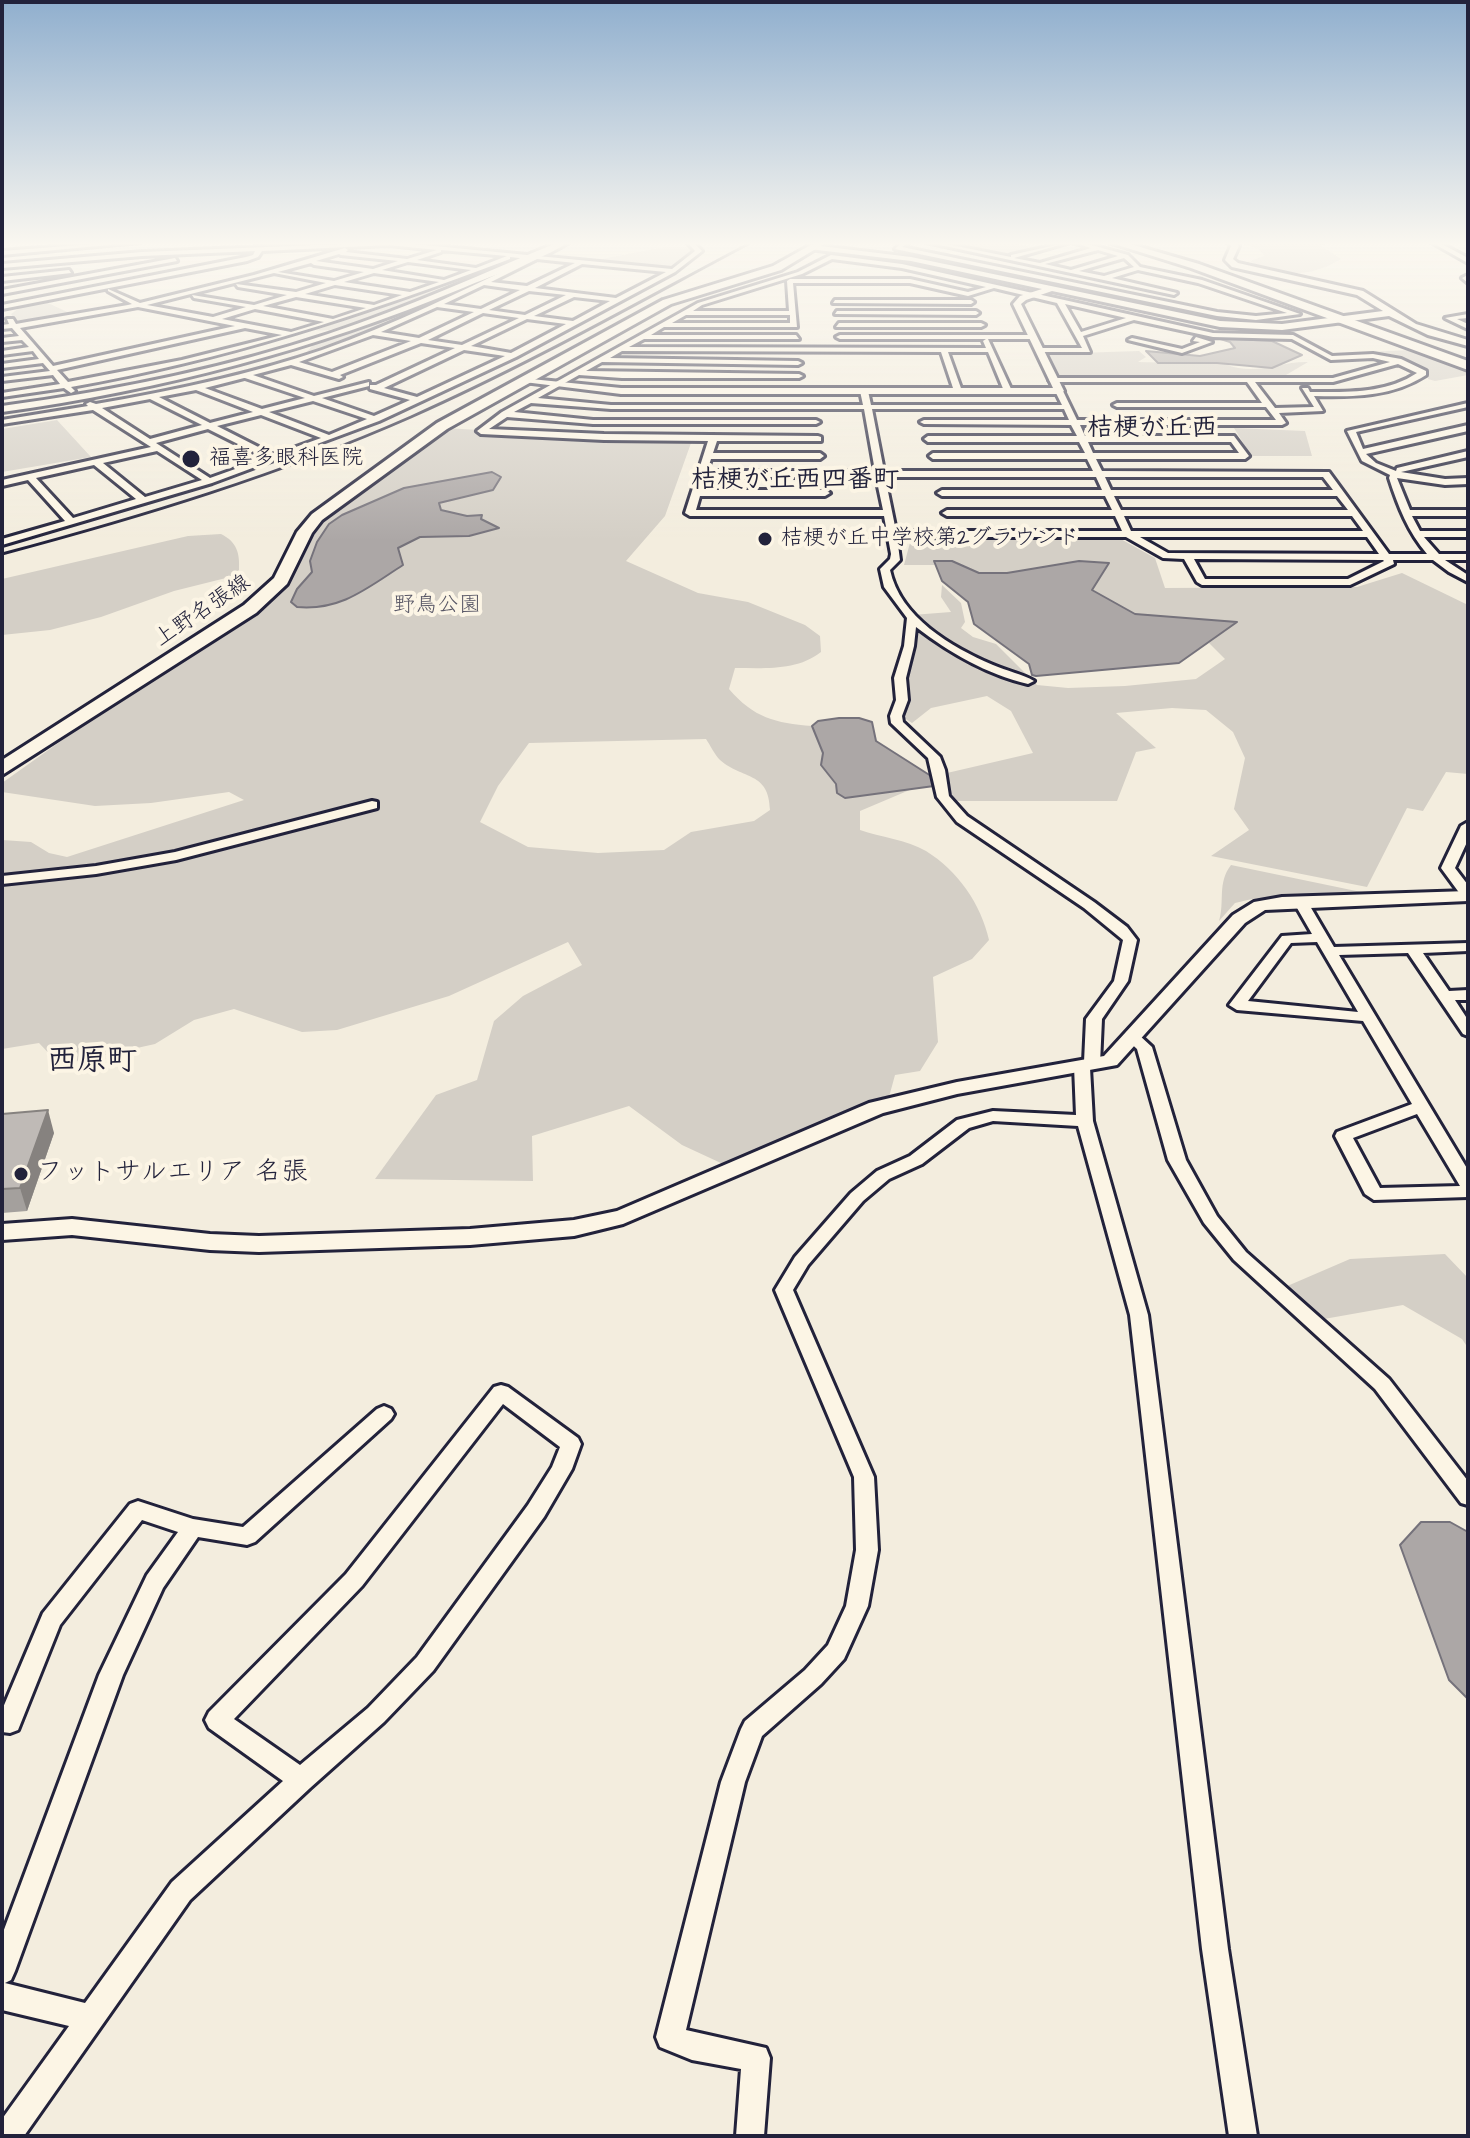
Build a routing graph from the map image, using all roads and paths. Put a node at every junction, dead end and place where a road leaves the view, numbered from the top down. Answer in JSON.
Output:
{"nodes":[{"id":1,"x":29,"y":342,"type":"edge"},
{"id":2,"x":177,"y":342,"type":"edge"},
{"id":3,"x":264,"y":342,"type":"edge"},
{"id":4,"x":310,"y":342,"type":"edge"},
{"id":5,"x":347,"y":342,"type":"edge"},
{"id":6,"x":416,"y":342,"type":"edge"},
{"id":7,"x":432,"y":342,"type":"edge"},
{"id":8,"x":477,"y":342,"type":"edge"},
{"id":9,"x":538,"y":342,"type":"edge"},
{"id":10,"x":593,"y":342,"type":"edge"},
{"id":11,"x":632,"y":342,"type":"edge"},
{"id":12,"x":796,"y":342,"type":"edge"},
{"id":13,"x":841,"y":342,"type":"edge"},
{"id":14,"x":987,"y":342,"type":"edge"},
{"id":15,"x":1035,"y":342,"type":"edge"},
{"id":16,"x":1082,"y":342,"type":"edge"},
{"id":17,"x":1132,"y":342,"type":"edge"},
{"id":18,"x":1207,"y":342,"type":"edge"},
{"id":19,"x":1302,"y":342,"type":"edge"},
{"id":20,"x":1409,"y":342,"type":"edge"},
{"id":21,"x":306,"y":343,"type":"junction"},
{"id":22,"x":466,"y":347,"type":"junction"},
{"id":23,"x":34,"y":349,"type":"junction"},
{"id":24,"x":619,"y":349,"type":"junction"},
{"id":25,"x":797,"y":349,"type":"junction"},
{"id":26,"x":843,"y":349,"type":"junction"},
{"id":27,"x":235,"y":350,"type":"junction"},
{"id":28,"x":944,"y":350,"type":"junction"},
{"id":29,"x":991,"y":350,"type":"junction"},
{"id":30,"x":1039,"y":350,"type":"junction"},
{"id":31,"x":2,"y":353,"type":"edge"},
{"id":32,"x":513,"y":355,"type":"junction"},
{"id":33,"x":260,"y":357,"type":"junction"},
{"id":34,"x":600,"y":360,"type":"junction"},
{"id":35,"x":44,"y":361,"type":"junction"},
{"id":36,"x":1398,"y":361,"type":"junction"},
{"id":37,"x":181,"y":362,"type":"junction"},
{"id":38,"x":291,"y":362,"type":"junction"},
{"id":39,"x":798,"y":363,"type":"junction"},
{"id":40,"x":1468,"y":363,"type":"edge"},
{"id":41,"x":2,"y":366,"type":"edge"},
{"id":42,"x":52,"y":371,"type":"junction"},
{"id":43,"x":204,"y":371,"type":"junction"},
{"id":44,"x":577,"y":373,"type":"junction"},
{"id":45,"x":125,"y":374,"type":"junction"},
{"id":46,"x":243,"y":375,"type":"junction"},
{"id":47,"x":332,"y":375,"type":"junction"},
{"id":48,"x":799,"y":376,"type":"junction"},
{"id":49,"x":2,"y":379,"type":"edge"},
{"id":50,"x":1103,"y":379,"type":"junction"},
{"id":51,"x":1248,"y":379,"type":"junction"},
{"id":52,"x":1053,"y":380,"type":"junction"},
{"id":53,"x":1296,"y":380,"type":"junction"},
{"id":54,"x":521,"y":381,"type":"junction"},
{"id":55,"x":144,"y":384,"type":"junction"},
{"id":56,"x":366,"y":384,"type":"junction"},
{"id":57,"x":64,"y":386,"type":"junction"},
{"id":58,"x":195,"y":386,"type":"junction"},
{"id":59,"x":554,"y":386,"type":"junction"},
{"id":60,"x":377,"y":388,"type":"junction"},
{"id":61,"x":1255,"y":389,"type":"junction"},
{"id":62,"x":800,"y":391,"type":"junction"},
{"id":63,"x":864,"y":391,"type":"junction"},
{"id":64,"x":958,"y":391,"type":"junction"},
{"id":65,"x":1008,"y":391,"type":"junction"},
{"id":66,"x":1059,"y":391,"type":"junction"},
{"id":67,"x":1308,"y":394,"type":"junction"},
{"id":68,"x":2,"y":395,"type":"edge"},
{"id":69,"x":78,"y":396,"type":"junction"},
{"id":70,"x":150,"y":396,"type":"junction"},
{"id":71,"x":314,"y":399,"type":"junction"},
{"id":72,"x":420,"y":400,"type":"junction"},
{"id":73,"x":529,"y":400,"type":"junction"},
{"id":74,"x":1468,"y":405,"type":"edge"},
{"id":75,"x":95,"y":407,"type":"junction"},
{"id":76,"x":659,"y":407,"type":"junction"},
{"id":77,"x":814,"y":407,"type":"junction"},
{"id":78,"x":867,"y":407,"type":"junction"},
{"id":79,"x":920,"y":407,"type":"junction"},
{"id":80,"x":1066,"y":407,"type":"junction"},
{"id":81,"x":1271,"y":408,"type":"junction"},
{"id":82,"x":2,"y":409,"type":"edge"},
{"id":83,"x":264,"y":413,"type":"junction"},
{"id":84,"x":505,"y":414,"type":"junction"},
{"id":85,"x":1416,"y":417,"type":"junction"},
{"id":86,"x":376,"y":419,"type":"junction"},
{"id":87,"x":1429,"y":421,"type":"dead end"},
{"id":88,"x":2,"y":422,"type":"edge"},
{"id":89,"x":657,"y":422,"type":"junction"},
{"id":90,"x":816,"y":422,"type":"junction"},
{"id":91,"x":924,"y":422,"type":"junction"},
{"id":92,"x":1074,"y":423,"type":"junction"},
{"id":93,"x":1127,"y":423,"type":"junction"},
{"id":94,"x":1443,"y":426,"type":"dead end"},
{"id":95,"x":212,"y":428,"type":"junction"},
{"id":96,"x":1468,"y":428,"type":"edge"},
{"id":97,"x":1456,"y":431,"type":"junction"},
{"id":98,"x":1468,"y":435,"type":"edge"},
{"id":99,"x":329,"y":438,"type":"junction"},
{"id":100,"x":654,"y":438,"type":"junction"},
{"id":101,"x":713,"y":439,"type":"junction"},
{"id":102,"x":818,"y":439,"type":"junction"},
{"id":103,"x":928,"y":439,"type":"junction"},
{"id":104,"x":1082,"y":439,"type":"junction"},
{"id":105,"x":153,"y":445,"type":"junction"},
{"id":106,"x":1362,"y":452,"type":"junction"},
{"id":107,"x":1468,"y":454,"type":"edge"},
{"id":108,"x":708,"y":456,"type":"junction"},
{"id":109,"x":820,"y":456,"type":"junction"},
{"id":110,"x":933,"y":456,"type":"junction"},
{"id":111,"x":1090,"y":456,"type":"junction"},
{"id":112,"x":273,"y":458,"type":"junction"},
{"id":113,"x":96,"y":462,"type":"junction"},
{"id":114,"x":1395,"y":473,"type":"junction"},
{"id":115,"x":702,"y":474,"type":"junction"},
{"id":116,"x":823,"y":474,"type":"junction"},
{"id":117,"x":880,"y":474,"type":"junction"},
{"id":118,"x":938,"y":474,"type":"junction"},
{"id":119,"x":1099,"y":474,"type":"junction"},
{"id":120,"x":30,"y":477,"type":"junction"},
{"id":121,"x":209,"y":481,"type":"junction"},
{"id":122,"x":1468,"y":481,"type":"edge"},
{"id":123,"x":2,"y":483,"type":"edge"},
{"id":124,"x":1396,"y":487,"type":"junction"},
{"id":125,"x":1468,"y":492,"type":"edge"},
{"id":126,"x":696,"y":493,"type":"junction"},
{"id":127,"x":825,"y":493,"type":"junction"},
{"id":128,"x":942,"y":493,"type":"junction"},
{"id":129,"x":1108,"y":493,"type":"junction"},
{"id":130,"x":1340,"y":493,"type":"junction"},
{"id":131,"x":144,"y":501,"type":"junction"},
{"id":132,"x":827,"y":513,"type":"junction"},
{"id":133,"x":888,"y":513,"type":"junction"},
{"id":134,"x":947,"y":513,"type":"junction"},
{"id":135,"x":1118,"y":513,"type":"junction"},
{"id":136,"x":1354,"y":513,"type":"junction"},
{"id":137,"x":1406,"y":513,"type":"junction"},
{"id":138,"x":1468,"y":513,"type":"edge"},
{"id":139,"x":72,"y":523,"type":"junction"},
{"id":140,"x":892,"y":534,"type":"junction"},
{"id":141,"x":953,"y":534,"type":"junction"},
{"id":142,"x":1128,"y":534,"type":"junction"},
{"id":143,"x":1369,"y":534,"type":"junction"},
{"id":144,"x":1416,"y":534,"type":"junction"},
{"id":145,"x":1468,"y":534,"type":"edge"},
{"id":146,"x":2,"y":542,"type":"edge"},
{"id":147,"x":1386,"y":556,"type":"junction"},
{"id":148,"x":1188,"y":557,"type":"junction"},
{"id":149,"x":1435,"y":557,"type":"junction"},
{"id":150,"x":1468,"y":557,"type":"edge"},
{"id":151,"x":1468,"y":579,"type":"edge"},
{"id":152,"x":911,"y":619,"type":"junction"},
{"id":153,"x":1028,"y":681,"type":"dead end"},
{"id":154,"x":2,"y":769,"type":"edge"},
{"id":155,"x":372,"y":805,"type":"dead end"},
{"id":156,"x":1468,"y":826,"type":"edge"},
{"id":157,"x":2,"y":880,"type":"edge"},
{"id":158,"x":1468,"y":895,"type":"edge"},
{"id":159,"x":1300,"y":901,"type":"junction"},
{"id":160,"x":1325,"y":944,"type":"junction"},
{"id":161,"x":1468,"y":947,"type":"edge"},
{"id":162,"x":1413,"y":949,"type":"junction"},
{"id":163,"x":1468,"y":995,"type":"edge"},
{"id":164,"x":1445,"y":996,"type":"junction"},
{"id":165,"x":1367,"y":1017,"type":"junction"},
{"id":166,"x":1468,"y":1031,"type":"edge"},
{"id":167,"x":1133,"y":1038,"type":"junction"},
{"id":168,"x":1087,"y":1065,"type":"junction"},
{"id":169,"x":1422,"y":1106,"type":"junction"},
{"id":170,"x":1085,"y":1121,"type":"junction"},
{"id":171,"x":1463,"y":1167,"type":"edge"},
{"id":172,"x":1468,"y":1188,"type":"edge"},
{"id":173,"x":2,"y":1232,"type":"edge"},
{"id":174,"x":384,"y":1414,"type":"dead end"},
{"id":175,"x":1468,"y":1497,"type":"edge"},
{"id":176,"x":193,"y":1528,"type":"junction"},
{"id":177,"x":2,"y":1721,"type":"edge"},
{"id":178,"x":301,"y":1780,"type":"junction"},
{"id":179,"x":2,"y":1971,"type":"edge"},
{"id":180,"x":2,"y":1996,"type":"edge"},
{"id":181,"x":91,"y":2018,"type":"junction"},
{"id":182,"x":7,"y":2136,"type":"edge"},
{"id":183,"x":750,"y":2136,"type":"edge"},
{"id":184,"x":1243,"y":2136,"type":"edge"}],
"edges":[{"from":1,"to":23,"type":"street"},
{"from":2,"to":42,"type":"street"},
{"from":3,"to":27,"type":"street"},
{"from":4,"to":21,"type":"street"},
{"from":5,"to":38,"type":"street"},
{"from":6,"to":47,"type":"street"},
{"from":7,"to":22,"type":"street"},
{"from":8,"to":22,"type":"street"},
{"from":9,"to":32,"type":"street"},
{"from":10,"to":54,"type":"main road","name":"上野名張線"},
{"from":11,"to":24,"type":"street"},
{"from":12,"to":25,"type":"street"},
{"from":13,"to":26,"type":"street"},
{"from":14,"to":29,"type":"street"},
{"from":15,"to":30,"type":"street"},
{"from":16,"to":30,"type":"street"},
{"from":17,"to":18,"type":"street"},
{"from":19,"to":36,"type":"street"},
{"from":20,"to":40,"type":"highway"},
{"from":21,"to":33,"type":"street"},
{"from":21,"to":38,"type":"street"},
{"from":22,"to":32,"type":"street"},
{"from":22,"to":60,"type":"street"},
{"from":23,"to":31,"type":"street"},
{"from":23,"to":35,"type":"street"},
{"from":24,"to":25,"type":"street"},
{"from":24,"to":34,"type":"street"},
{"from":25,"to":26,"type":"street"},
{"from":25,"to":39,"type":"street"},
{"from":26,"to":28,"type":"street"},
{"from":27,"to":33,"type":"street"},
{"from":27,"to":37,"type":"street"},
{"from":28,"to":29,"type":"street"},
{"from":28,"to":64,"type":"street"},
{"from":29,"to":65,"type":"street"},
{"from":30,"to":52,"type":"street"},
{"from":32,"to":72,"type":"street"},
{"from":33,"to":43,"type":"street"},
{"from":34,"to":39,"type":"street"},
{"from":34,"to":44,"type":"street"},
{"from":35,"to":41,"type":"street"},
{"from":35,"to":42,"type":"street"},
{"from":36,"to":53,"type":"street"},
{"from":36,"to":67,"type":"street"},
{"from":37,"to":43,"type":"street"},
{"from":37,"to":45,"type":"street"},
{"from":38,"to":46,"type":"street"},
{"from":38,"to":47,"type":"street"},
{"from":39,"to":48,"type":"street"},
{"from":42,"to":49,"type":"street"},
{"from":42,"to":57,"type":"street"},
{"from":43,"to":55,"type":"street"},
{"from":44,"to":48,"type":"street"},
{"from":44,"to":59,"type":"street"},
{"from":45,"to":55,"type":"street"},
{"from":45,"to":57,"type":"street"},
{"from":46,"to":58,"type":"street"},
{"from":46,"to":71,"type":"street"},
{"from":47,"to":56,"type":"street"},
{"from":48,"to":62,"type":"street"},
{"from":50,"to":51,"type":"street"},
{"from":50,"to":52,"type":"street"},
{"from":50,"to":61,"type":"street"},
{"from":51,"to":53,"type":"street"},
{"from":51,"to":61,"type":"street"},
{"from":52,"to":66,"type":"street"},
{"from":53,"to":67,"type":"street"},
{"from":54,"to":59,"type":"street"},
{"from":54,"to":154,"type":"main road","name":"上野名張線"},
{"from":55,"to":69,"type":"street"},
{"from":56,"to":60,"type":"street"},
{"from":56,"to":71,"type":"street"},
{"from":57,"to":68,"type":"street"},
{"from":57,"to":69,"type":"street"},
{"from":58,"to":70,"type":"street"},
{"from":58,"to":83,"type":"street"},
{"from":59,"to":62,"type":"street"},
{"from":59,"to":73,"type":"street"},
{"from":60,"to":72,"type":"street"},
{"from":61,"to":81,"type":"street"},
{"from":62,"to":63,"type":"street"},
{"from":63,"to":64,"type":"street"},
{"from":63,"to":78,"type":"street"},
{"from":64,"to":65,"type":"street"},
{"from":65,"to":66,"type":"street"},
{"from":66,"to":80,"type":"street"},
{"from":67,"to":81,"type":"street"},
{"from":69,"to":75,"type":"street"},
{"from":69,"to":82,"type":"street"},
{"from":70,"to":75,"type":"street"},
{"from":70,"to":95,"type":"street"},
{"from":71,"to":83,"type":"street"},
{"from":71,"to":86,"type":"street"},
{"from":72,"to":86,"type":"street"},
{"from":73,"to":76,"type":"street"},
{"from":73,"to":84,"type":"street"},
{"from":74,"to":85,"type":"street"},
{"from":75,"to":88,"type":"street"},
{"from":75,"to":105,"type":"street"},
{"from":76,"to":77,"type":"street"},
{"from":76,"to":89,"type":"street"},
{"from":77,"to":78,"type":"street"},
{"from":77,"to":90,"type":"street"},
{"from":78,"to":79,"type":"street"},
{"from":78,"to":117,"type":"street"},
{"from":79,"to":80,"type":"street"},
{"from":79,"to":91,"type":"street"},
{"from":80,"to":92,"type":"street"},
{"from":81,"to":93,"type":"street"},
{"from":81,"to":93,"type":"street"},
{"from":83,"to":95,"type":"street"},
{"from":83,"to":99,"type":"street"},
{"from":84,"to":89,"type":"street"},
{"from":84,"to":100,"type":"street"},
{"from":85,"to":87,"type":"street"},
{"from":85,"to":106,"type":"street"},
{"from":86,"to":99,"type":"street"},
{"from":89,"to":90,"type":"street"},
{"from":89,"to":100,"type":"street"},
{"from":90,"to":102,"type":"street"},
{"from":91,"to":92,"type":"street"},
{"from":91,"to":103,"type":"street"},
{"from":92,"to":93,"type":"street"},
{"from":92,"to":104,"type":"street"},
{"from":94,"to":97,"type":"street"},
{"from":95,"to":105,"type":"street"},
{"from":95,"to":112,"type":"street"},
{"from":96,"to":97,"type":"street"},
{"from":97,"to":98,"type":"street"},
{"from":97,"to":106,"type":"street"},
{"from":99,"to":112,"type":"street"},
{"from":100,"to":101,"type":"street"},
{"from":101,"to":102,"type":"street"},
{"from":101,"to":108,"type":"street"},
{"from":102,"to":109,"type":"street"},
{"from":103,"to":104,"type":"street"},
{"from":103,"to":110,"type":"street"},
{"from":104,"to":111,"type":"street"},
{"from":104,"to":111,"type":"street"},
{"from":105,"to":113,"type":"street"},
{"from":105,"to":121,"type":"street"},
{"from":106,"to":114,"type":"street"},
{"from":107,"to":114,"type":"street"},
{"from":108,"to":109,"type":"street"},
{"from":108,"to":115,"type":"street"},
{"from":109,"to":116,"type":"street"},
{"from":110,"to":111,"type":"street"},
{"from":110,"to":118,"type":"street"},
{"from":111,"to":119,"type":"street"},
{"from":112,"to":121,"type":"street"},
{"from":113,"to":120,"type":"street"},
{"from":113,"to":131,"type":"street"},
{"from":114,"to":122,"type":"street"},
{"from":114,"to":124,"type":"street"},
{"from":115,"to":116,"type":"street"},
{"from":115,"to":126,"type":"street"},
{"from":116,"to":117,"type":"street"},
{"from":116,"to":127,"type":"street"},
{"from":117,"to":118,"type":"street"},
{"from":117,"to":133,"type":"street"},
{"from":118,"to":119,"type":"street"},
{"from":118,"to":128,"type":"street"},
{"from":119,"to":129,"type":"street"},
{"from":119,"to":130,"type":"street"},
{"from":120,"to":123,"type":"street"},
{"from":120,"to":139,"type":"street"},
{"from":121,"to":131,"type":"street"},
{"from":124,"to":125,"type":"street"},
{"from":124,"to":137,"type":"street"},
{"from":126,"to":127,"type":"street"},
{"from":126,"to":132,"type":"street"},
{"from":127,"to":132,"type":"street"},
{"from":128,"to":129,"type":"street"},
{"from":128,"to":134,"type":"street"},
{"from":129,"to":130,"type":"street"},
{"from":129,"to":135,"type":"street"},
{"from":130,"to":136,"type":"street"},
{"from":131,"to":139,"type":"street"},
{"from":132,"to":133,"type":"street"},
{"from":133,"to":140,"type":"street"},
{"from":134,"to":135,"type":"street"},
{"from":134,"to":141,"type":"street"},
{"from":135,"to":136,"type":"street"},
{"from":135,"to":142,"type":"street"},
{"from":136,"to":143,"type":"street"},
{"from":137,"to":138,"type":"street"},
{"from":137,"to":144,"type":"street"},
{"from":139,"to":146,"type":"street"},
{"from":140,"to":141,"type":"street"},
{"from":140,"to":152,"type":"street"},
{"from":141,"to":142,"type":"street"},
{"from":142,"to":143,"type":"street"},
{"from":142,"to":148,"type":"street"},
{"from":143,"to":147,"type":"street"},
{"from":144,"to":145,"type":"street"},
{"from":144,"to":149,"type":"street"},
{"from":147,"to":148,"type":"street"},
{"from":147,"to":148,"type":"street"},
{"from":147,"to":149,"type":"street"},
{"from":149,"to":150,"type":"street"},
{"from":149,"to":151,"type":"street"},
{"from":152,"to":153,"type":"street"},
{"from":152,"to":168,"type":"street"},
{"from":155,"to":157,"type":"street"},
{"from":156,"to":158,"type":"street"},
{"from":158,"to":159,"type":"street"},
{"from":159,"to":160,"type":"street"},
{"from":159,"to":167,"type":"street"},
{"from":160,"to":162,"type":"street"},
{"from":160,"to":165,"type":"street"},
{"from":160,"to":165,"type":"street"},
{"from":161,"to":162,"type":"street"},
{"from":162,"to":164,"type":"street"},
{"from":163,"to":164,"type":"street"},
{"from":164,"to":166,"type":"street"},
{"from":165,"to":169,"type":"street"},
{"from":167,"to":168,"type":"street"},
{"from":167,"to":175,"type":"street"},
{"from":168,"to":170,"type":"street"},
{"from":168,"to":173,"type":"street"},
{"from":169,"to":171,"type":"street"},
{"from":169,"to":172,"type":"street"},
{"from":170,"to":183,"type":"street"},
{"from":170,"to":184,"type":"street"},
{"from":171,"to":172,"type":"street"},
{"from":174,"to":176,"type":"street"},
{"from":176,"to":177,"type":"street"},
{"from":176,"to":179,"type":"street"},
{"from":178,"to":178,"type":"street"},
{"from":178,"to":181,"type":"street"},
{"from":180,"to":181,"type":"street"},
{"from":181,"to":182,"type":"street"}]}
